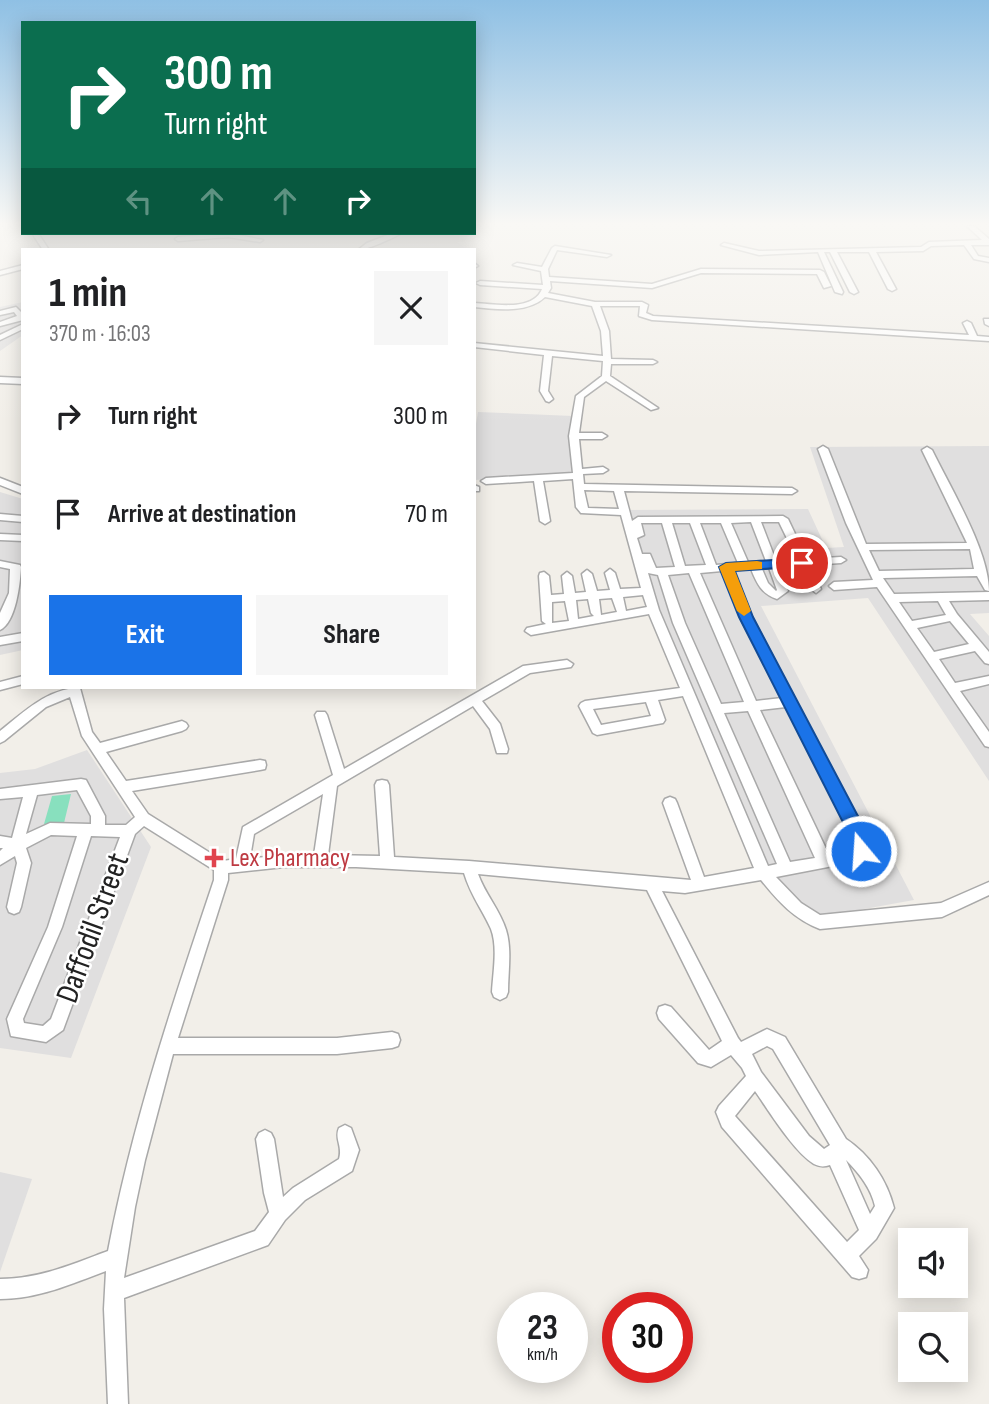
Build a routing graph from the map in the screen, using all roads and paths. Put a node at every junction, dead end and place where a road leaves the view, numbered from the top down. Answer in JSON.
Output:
{"nodes":[{"id":1,"x":542,"y":292,"type":"edge"},
{"id":2,"x":559,"y":292,"type":"edge"},
{"id":3,"x":594,"y":304,"type":"junction"},
{"id":4,"x":476,"y":305,"type":"edge"},
{"id":5,"x":0,"y":313,"type":"edge"},
{"id":6,"x":21,"y":318,"type":"edge"},
{"id":7,"x":21,"y":320,"type":"edge"},
{"id":8,"x":21,"y":321,"type":"edge"},
{"id":9,"x":967,"y":323,"type":"dead end"},
{"id":10,"x":0,"y":324,"type":"edge"},
{"id":11,"x":944,"y":325,"type":"dead end"},
{"id":12,"x":2,"y":336,"type":"edge"},
{"id":13,"x":950,"y":336,"type":"junction"},
{"id":14,"x":974,"y":338,"type":"junction"},
{"id":15,"x":989,"y":339,"type":"edge"},
{"id":16,"x":476,"y":345,"type":"edge"},
{"id":17,"x":548,"y":353,"type":"junction"},
{"id":18,"x":607,"y":360,"type":"junction"},
{"id":19,"x":653,"y":362,"type":"dead end"},
{"id":20,"x":606,"y":377,"type":"junction"},
{"id":21,"x":0,"y":380,"type":"edge"},
{"id":22,"x":21,"y":381,"type":"edge"},
{"id":23,"x":549,"y":399,"type":"dead end"},
{"id":24,"x":654,"y":408,"type":"dead end"},
{"id":25,"x":574,"y":436,"type":"junction"},
{"id":26,"x":602,"y":436,"type":"dead end"},
{"id":27,"x":823,"y":449,"type":"dead end"},
{"id":28,"x":927,"y":450,"type":"dead end"},
{"id":29,"x":603,"y":470,"type":"dead end"},
{"id":30,"x":538,"y":477,"type":"junction"},
{"id":31,"x":578,"y":478,"type":"junction"},
{"id":32,"x":0,"y":481,"type":"edge"},
{"id":33,"x":486,"y":481,"type":"dead end"},
{"id":34,"x":618,"y":488,"type":"junction"},
{"id":35,"x":21,"y":490,"type":"edge"},
{"id":36,"x":792,"y":491,"type":"dead end"},
{"id":37,"x":624,"y":512,"type":"junction"},
{"id":38,"x":0,"y":517,"type":"edge"},
{"id":39,"x":694,"y":519,"type":"junction"},
{"id":40,"x":725,"y":519,"type":"junction"},
{"id":41,"x":755,"y":519,"type":"junction"},
{"id":42,"x":666,"y":520,"type":"junction"},
{"id":43,"x":21,"y":521,"type":"edge"},
{"id":44,"x":21,"y":521,"type":"edge"},
{"id":45,"x":545,"y":521,"type":"dead end"},
{"id":46,"x":0,"y":523,"type":"edge"},
{"id":47,"x":0,"y":537,"type":"edge"},
{"id":48,"x":21,"y":538,"type":"edge"},
{"id":49,"x":974,"y":546,"type":"junction"},
{"id":50,"x":862,"y":547,"type":"junction"},
{"id":51,"x":841,"y":560,"type":"dead end"},
{"id":52,"x":802,"y":563,"type":"junction"},
{"id":53,"x":0,"y":564,"type":"edge"},
{"id":54,"x":773,"y":565,"type":"junction"},
{"id":55,"x":750,"y":566,"type":"junction"},
{"id":56,"x":726,"y":567,"type":"junction"},
{"id":57,"x":712,"y":568,"type":"junction"},
{"id":58,"x":687,"y":570,"type":"junction"},
{"id":59,"x":662,"y":572,"type":"junction"},
{"id":60,"x":980,"y":572,"type":"junction"},
{"id":61,"x":610,"y":573,"type":"dead end"},
{"id":62,"x":587,"y":574,"type":"dead end"},
{"id":63,"x":544,"y":576,"type":"dead end"},
{"id":64,"x":567,"y":576,"type":"dead end"},
{"id":65,"x":877,"y":579,"type":"junction"},
{"id":66,"x":834,"y":586,"type":"dead end"},
{"id":67,"x":989,"y":587,"type":"edge"},
{"id":68,"x":816,"y":589,"type":"dead end"},
{"id":69,"x":647,"y":592,"type":"junction"},
{"id":70,"x":617,"y":594,"type":"junction"},
{"id":71,"x":592,"y":595,"type":"junction"},
{"id":72,"x":989,"y":596,"type":"edge"},
{"id":73,"x":571,"y":597,"type":"junction"},
{"id":74,"x":941,"y":597,"type":"junction"},
{"id":75,"x":889,"y":598,"type":"junction"},
{"id":76,"x":546,"y":599,"type":"junction"},
{"id":77,"x":621,"y":610,"type":"dead end"},
{"id":78,"x":653,"y":610,"type":"junction"},
{"id":79,"x":597,"y":613,"type":"dead end"},
{"id":80,"x":953,"y":617,"type":"junction"},
{"id":81,"x":573,"y":618,"type":"dead end"},
{"id":82,"x":548,"y":621,"type":"dead end"},
{"id":83,"x":0,"y":626,"type":"edge"},
{"id":84,"x":908,"y":626,"type":"junction"},
{"id":85,"x":531,"y":631,"type":"dead end"},
{"id":86,"x":21,"y":637,"type":"edge"},
{"id":87,"x":0,"y":641,"type":"edge"},
{"id":88,"x":977,"y":646,"type":"junction"},
{"id":89,"x":930,"y":657,"type":"junction"},
{"id":90,"x":989,"y":660,"type":"edge"},
{"id":91,"x":567,"y":664,"type":"dead end"},
{"id":92,"x":989,"y":680,"type":"edge"},
{"id":93,"x":21,"y":681,"type":"edge"},
{"id":94,"x":0,"y":686,"type":"edge"},
{"id":95,"x":951,"y":688,"type":"junction"},
{"id":96,"x":74,"y":689,"type":"edge"},
{"id":97,"x":687,"y":691,"type":"junction"},
{"id":98,"x":651,"y":698,"type":"junction"},
{"id":99,"x":475,"y":700,"type":"junction"},
{"id":100,"x":790,"y":702,"type":"junction"},
{"id":101,"x":753,"y":706,"type":"junction"},
{"id":102,"x":717,"y":709,"type":"junction"},
{"id":103,"x":321,"y":715,"type":"dead end"},
{"id":104,"x":989,"y":719,"type":"edge"},
{"id":105,"x":975,"y":722,"type":"junction"},
{"id":106,"x":182,"y":726,"type":"dead end"},
{"id":107,"x":0,"y":738,"type":"edge"},
{"id":108,"x":989,"y":742,"type":"edge"},
{"id":109,"x":502,"y":749,"type":"dead end"},
{"id":110,"x":98,"y":750,"type":"junction"},
{"id":111,"x":260,"y":765,"type":"dead end"},
{"id":112,"x":335,"y":781,"type":"junction"},
{"id":113,"x":382,"y":785,"type":"dead end"},
{"id":114,"x":124,"y":788,"type":"junction"},
{"id":115,"x":33,"y":790,"type":"junction"},
{"id":116,"x":0,"y":794,"type":"edge"},
{"id":117,"x":670,"y":803,"type":"dead end"},
{"id":118,"x":143,"y":818,"type":"junction"},
{"id":119,"x":92,"y":830,"type":"junction"},
{"id":120,"x":129,"y":831,"type":"junction"},
{"id":121,"x":0,"y":842,"type":"edge"},
{"id":122,"x":18,"y":845,"type":"junction"},
{"id":123,"x":0,"y":859,"type":"edge"},
{"id":124,"x":320,"y":861,"type":"junction"},
{"id":125,"x":824,"y":861,"type":"junction"},
{"id":126,"x":387,"y":863,"type":"junction"},
{"id":127,"x":243,"y":864,"type":"junction"},
{"id":128,"x":221,"y":867,"type":"junction"},
{"id":129,"x":468,"y":867,"type":"junction"},
{"id":130,"x":786,"y":868,"type":"junction"},
{"id":131,"x":763,"y":872,"type":"junction"},
{"id":132,"x":651,"y":884,"type":"junction"},
{"id":133,"x":701,"y":885,"type":"junction"},
{"id":134,"x":989,"y":888,"type":"edge"},
{"id":135,"x":14,"y":907,"type":"dead end"},
{"id":136,"x":500,"y":992,"type":"dead end"},
{"id":137,"x":665,"y":1013,"type":"dead end"},
{"id":138,"x":392,"y":1040,"type":"dead end"},
{"id":139,"x":168,"y":1046,"type":"junction"},
{"id":140,"x":736,"y":1048,"type":"junction"},
{"id":141,"x":755,"y":1078,"type":"junction"},
{"id":142,"x":345,"y":1134,"type":"dead end"},
{"id":143,"x":265,"y":1139,"type":"dead end"},
{"id":144,"x":837,"y":1149,"type":"junction"},
{"id":145,"x":279,"y":1214,"type":"junction"},
{"id":146,"x":869,"y":1232,"type":"junction"},
{"id":147,"x":847,"y":1255,"type":"junction"},
{"id":148,"x":117,"y":1257,"type":"junction"},
{"id":149,"x":859,"y":1270,"type":"dead end"},
{"id":150,"x":0,"y":1289,"type":"edge"},
{"id":151,"x":116,"y":1291,"type":"junction"},
{"id":152,"x":118,"y":1404,"type":"edge"}],
"edges":[{"from":1,"to":4,"type":"street"},
{"from":2,"to":3,"type":"street"},
{"from":3,"to":13,"type":"street"},
{"from":3,"to":18,"type":"street"},
{"from":5,"to":6,"type":"street"},
{"from":7,"to":10,"type":"street"},
{"from":8,"to":12,"type":"street"},
{"from":9,"to":14,"type":"street"},
{"from":11,"to":13,"type":"street"},
{"from":13,"to":14,"type":"street"},
{"from":14,"to":15,"type":"street"},
{"from":16,"to":17,"type":"street"},
{"from":17,"to":18,"type":"street"},
{"from":17,"to":23,"type":"street"},
{"from":18,"to":19,"type":"street"},
{"from":18,"to":20,"type":"street"},
{"from":20,"to":24,"type":"street"},
{"from":20,"to":25,"type":"street"},
{"from":21,"to":22,"type":"street"},
{"from":25,"to":26,"type":"street"},
{"from":25,"to":31,"type":"street"},
{"from":27,"to":50,"type":"street"},
{"from":28,"to":49,"type":"street"},
{"from":29,"to":31,"type":"street"},
{"from":30,"to":31,"type":"street"},
{"from":30,"to":33,"type":"street"},
{"from":30,"to":45,"type":"street"},
{"from":31,"to":34,"type":"street"},
{"from":31,"to":37,"type":"street"},
{"from":32,"to":35,"type":"street"},
{"from":34,"to":36,"type":"street"},
{"from":34,"to":37,"type":"street"},
{"from":37,"to":69,"type":"street"},
{"from":38,"to":43,"type":"street"},
{"from":39,"to":40,"type":"street"},
{"from":39,"to":42,"type":"street"},
{"from":39,"to":57,"type":"street"},
{"from":40,"to":41,"type":"street"},
{"from":40,"to":55,"type":"street"},
{"from":41,"to":52,"type":"street"},
{"from":41,"to":54,"type":"street"},
{"from":42,"to":58,"type":"street"},
{"from":42,"to":59,"type":"street"},
{"from":44,"to":46,"type":"street"},
{"from":47,"to":48,"type":"street"},
{"from":49,"to":50,"type":"street"},
{"from":49,"to":60,"type":"street"},
{"from":50,"to":65,"type":"street"},
{"from":51,"to":52,"type":"street"},
{"from":52,"to":54,"type":"street"},
{"from":52,"to":68,"type":"street"},
{"from":53,"to":83,"type":"street"},
{"from":54,"to":55,"type":"street"},
{"from":54,"to":55,"type":"street"},
{"from":55,"to":56,"type":"street"},
{"from":56,"to":57,"type":"street"},
{"from":56,"to":100,"type":"street"},
{"from":57,"to":58,"type":"street"},
{"from":58,"to":59,"type":"street"},
{"from":58,"to":101,"type":"street"},
{"from":59,"to":102,"type":"street"},
{"from":60,"to":65,"type":"street"},
{"from":60,"to":67,"type":"street"},
{"from":61,"to":70,"type":"street"},
{"from":62,"to":71,"type":"street"},
{"from":63,"to":76,"type":"street"},
{"from":64,"to":73,"type":"street"},
{"from":65,"to":66,"type":"street"},
{"from":65,"to":75,"type":"street"},
{"from":69,"to":70,"type":"street"},
{"from":69,"to":78,"type":"street"},
{"from":70,"to":71,"type":"street"},
{"from":70,"to":77,"type":"street"},
{"from":71,"to":73,"type":"street"},
{"from":71,"to":79,"type":"street"},
{"from":72,"to":74,"type":"street"},
{"from":73,"to":76,"type":"street"},
{"from":73,"to":81,"type":"street"},
{"from":74,"to":75,"type":"street"},
{"from":74,"to":80,"type":"street"},
{"from":75,"to":84,"type":"street"},
{"from":76,"to":82,"type":"street"},
{"from":78,"to":85,"type":"street"},
{"from":78,"to":97,"type":"street"},
{"from":80,"to":84,"type":"street"},
{"from":80,"to":88,"type":"street"},
{"from":84,"to":89,"type":"street"},
{"from":86,"to":87,"type":"street"},
{"from":88,"to":89,"type":"street"},
{"from":88,"to":90,"type":"street"},
{"from":89,"to":95,"type":"street"},
{"from":91,"to":99,"type":"street"},
{"from":92,"to":95,"type":"street"},
{"from":93,"to":94,"type":"street"},
{"from":95,"to":105,"type":"street"},
{"from":96,"to":107,"type":"street"},
{"from":96,"to":110,"type":"street"},
{"from":97,"to":98,"type":"street"},
{"from":97,"to":131,"type":"street"},
{"from":98,"to":98,"type":"street"},
{"from":99,"to":109,"type":"street"},
{"from":99,"to":112,"type":"street"},
{"from":100,"to":101,"type":"street"},
{"from":100,"to":125,"type":"street"},
{"from":101,"to":102,"type":"street"},
{"from":101,"to":125,"type":"street"},
{"from":102,"to":130,"type":"street"},
{"from":103,"to":112,"type":"street"},
{"from":104,"to":105,"type":"street"},
{"from":105,"to":108,"type":"street"},
{"from":106,"to":110,"type":"street"},
{"from":110,"to":114,"type":"street"},
{"from":111,"to":114,"type":"street"},
{"from":112,"to":124,"type":"street"},
{"from":112,"to":127,"type":"street"},
{"from":113,"to":126,"type":"street"},
{"from":114,"to":118,"type":"street"},
{"from":115,"to":116,"type":"street"},
{"from":115,"to":119,"type":"street"},
{"from":115,"to":122,"type":"street"},
{"from":117,"to":133,"type":"street"},
{"from":118,"to":120,"type":"street"},
{"from":118,"to":128,"type":"street"},
{"from":119,"to":120,"type":"street"},
{"from":119,"to":120,"type":"street","name":"Daffodil Street"},
{"from":119,"to":122,"type":"street"},
{"from":121,"to":122,"type":"street"},
{"from":122,"to":123,"type":"street"},
{"from":122,"to":135,"type":"street"},
{"from":124,"to":126,"type":"street"},
{"from":124,"to":127,"type":"street"},
{"from":125,"to":130,"type":"street"},
{"from":126,"to":129,"type":"street"},
{"from":127,"to":128,"type":"street"},
{"from":128,"to":139,"type":"street"},
{"from":129,"to":132,"type":"street"},
{"from":129,"to":136,"type":"street"},
{"from":130,"to":131,"type":"street"},
{"from":131,"to":133,"type":"street"},
{"from":131,"to":134,"type":"street"},
{"from":132,"to":133,"type":"street"},
{"from":132,"to":140,"type":"street"},
{"from":137,"to":140,"type":"street"},
{"from":138,"to":139,"type":"street"},
{"from":139,"to":148,"type":"street"},
{"from":140,"to":141,"type":"street"},
{"from":140,"to":144,"type":"street"},
{"from":141,"to":144,"type":"street"},
{"from":141,"to":147,"type":"street"},
{"from":142,"to":145,"type":"street"},
{"from":143,"to":145,"type":"street"},
{"from":144,"to":146,"type":"street"},
{"from":144,"to":146,"type":"street"},
{"from":145,"to":151,"type":"street"},
{"from":146,"to":147,"type":"street"},
{"from":147,"to":149,"type":"street"},
{"from":148,"to":150,"type":"street"},
{"from":148,"to":151,"type":"street"},
{"from":151,"to":152,"type":"street"}]}
